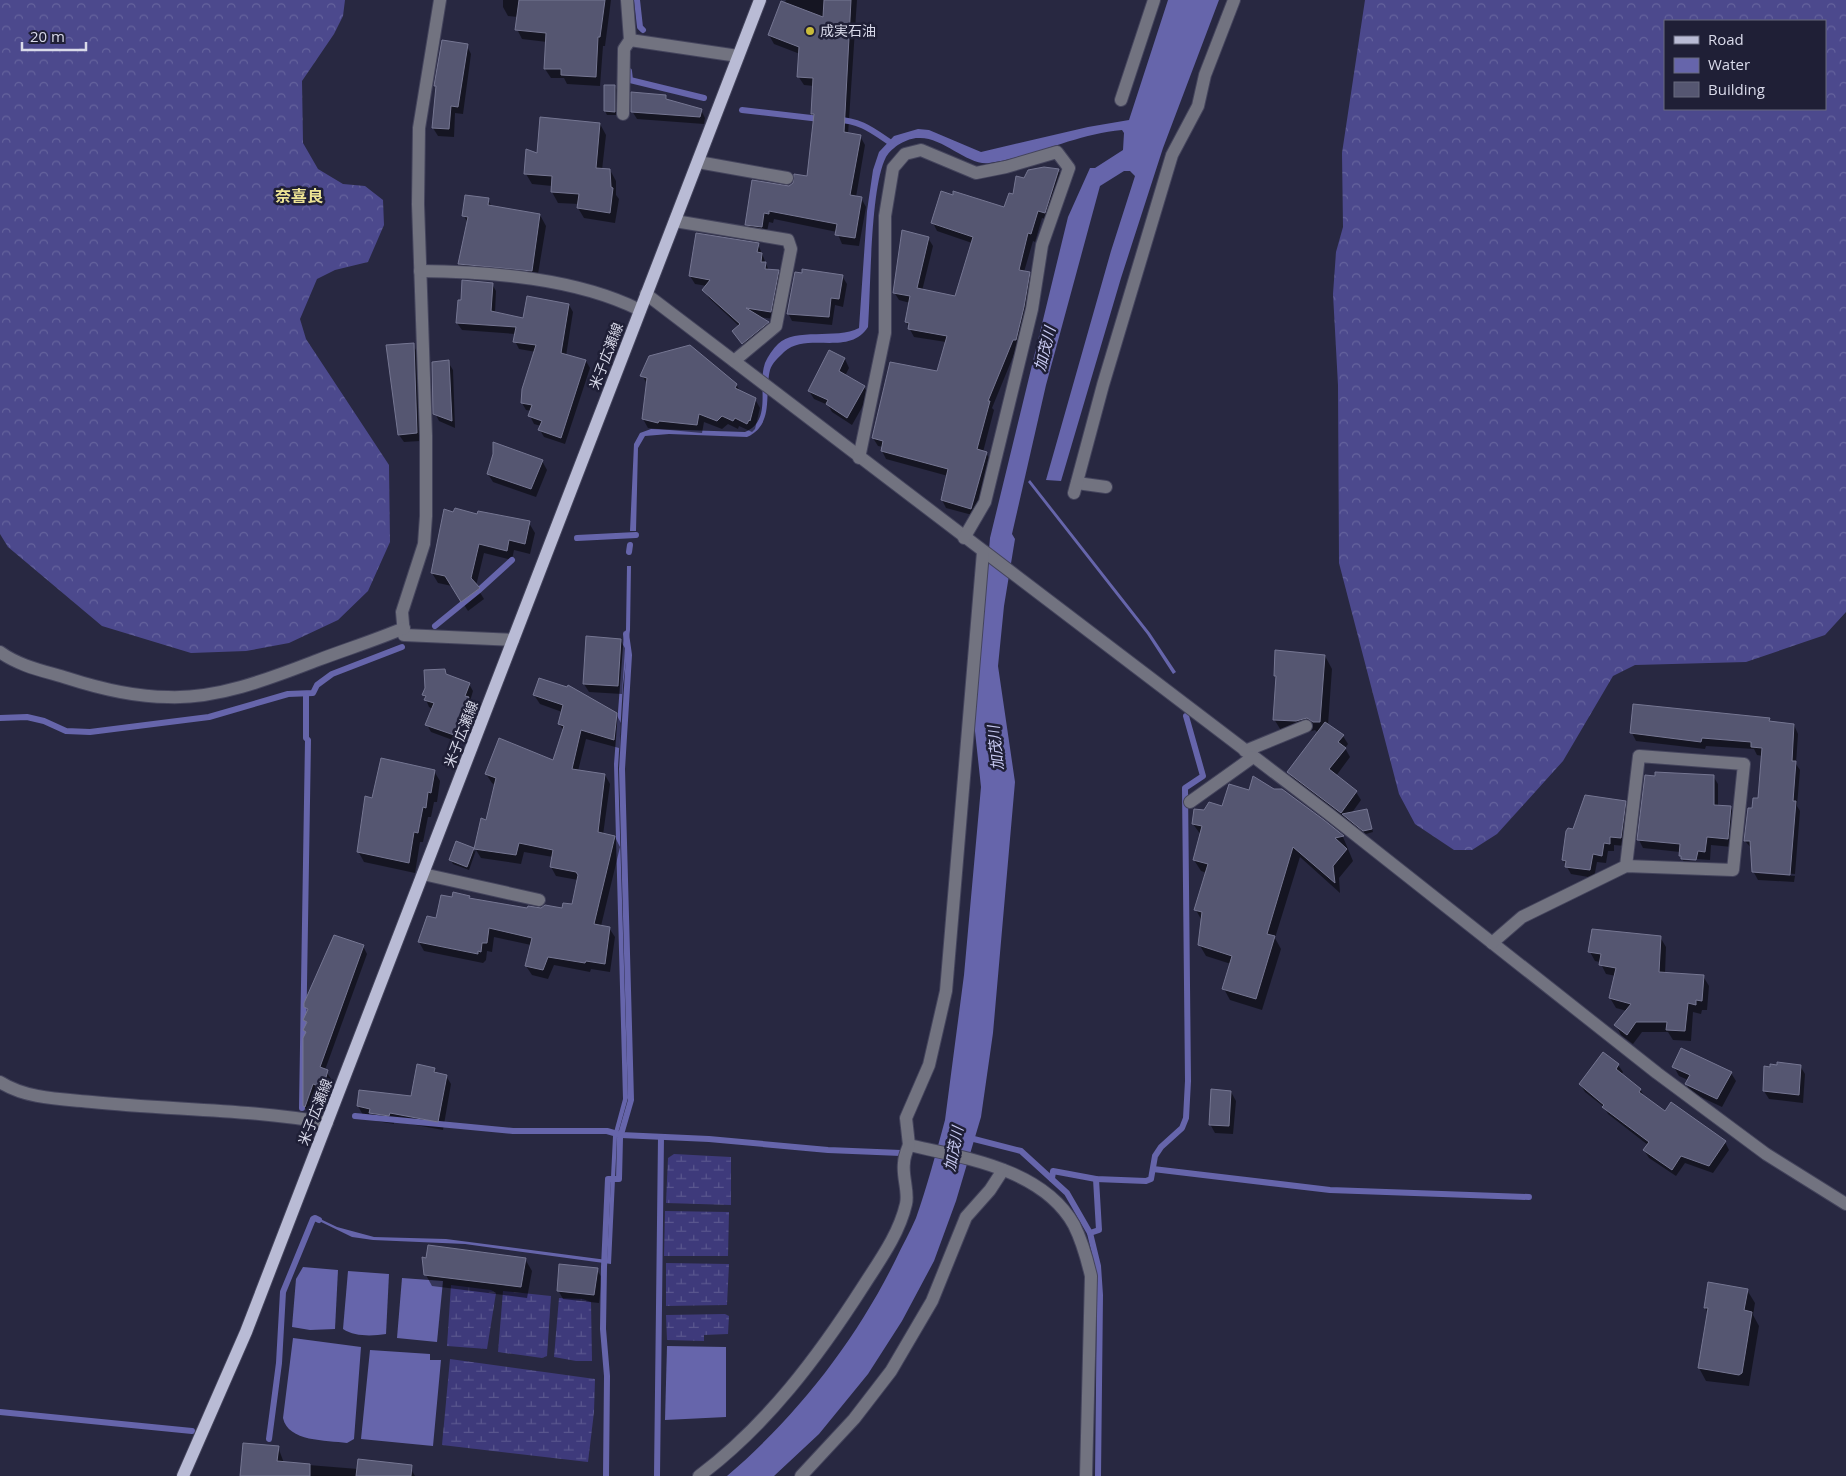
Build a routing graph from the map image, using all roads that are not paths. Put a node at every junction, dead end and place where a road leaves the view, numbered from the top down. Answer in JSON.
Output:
{"nodes":[{"id":1,"x":440,"y":0,"type":"edge"},
{"id":2,"x":627,"y":0,"type":"edge"},
{"id":3,"x":760,"y":0,"type":"edge"},
{"id":4,"x":1154,"y":0,"type":"edge"},
{"id":5,"x":1234,"y":0,"type":"edge"},
{"id":6,"x":630,"y":40,"type":"junction"},
{"id":7,"x":738,"y":56,"type":"junction"},
{"id":8,"x":1121,"y":100,"type":"dead end"},
{"id":9,"x":624,"y":114,"type":"dead end"},
{"id":10,"x":698,"y":162,"type":"junction"},
{"id":11,"x":787,"y":178,"type":"dead end"},
{"id":12,"x":675,"y":221,"type":"junction"},
{"id":13,"x":420,"y":271,"type":"junction"},
{"id":14,"x":646,"y":294,"type":"junction"},
{"id":15,"x":640,"y":310,"type":"junction"},
{"id":16,"x":734,"y":362,"type":"junction"},
{"id":17,"x":859,"y":458,"type":"junction"},
{"id":18,"x":1106,"y":487,"type":"dead end"},
{"id":19,"x":964,"y":538,"type":"junction"},
{"id":20,"x":983,"y":552,"type":"junction"},
{"id":21,"x":404,"y":628,"type":"junction"},
{"id":22,"x":513,"y":640,"type":"junction"},
{"id":23,"x":0,"y":652,"type":"edge"},
{"id":24,"x":1306,"y":726,"type":"dead end"},
{"id":25,"x":1249,"y":754,"type":"junction"},
{"id":26,"x":1190,"y":802,"type":"dead end"},
{"id":27,"x":1626,"y":866,"type":"junction"},
{"id":28,"x":423,"y":874,"type":"junction"},
{"id":29,"x":539,"y":900,"type":"dead end"},
{"id":30,"x":1492,"y":943,"type":"junction"},
{"id":31,"x":0,"y":1082,"type":"edge"},
{"id":32,"x":327,"y":1123,"type":"junction"},
{"id":33,"x":909,"y":1145,"type":"junction"},
{"id":34,"x":1003,"y":1170,"type":"junction"},
{"id":35,"x":1846,"y":1204,"type":"edge"},
{"id":36,"x":182,"y":1476,"type":"edge"},
{"id":37,"x":698,"y":1476,"type":"edge"},
{"id":38,"x":801,"y":1476,"type":"edge"},
{"id":39,"x":1086,"y":1476,"type":"edge"}],
"edges":[{"from":1,"to":13,"type":"street"},
{"from":2,"to":6,"type":"street"},
{"from":3,"to":7,"type":"main road","name":"米子広瀬線"},
{"from":4,"to":8,"type":"street"},
{"from":5,"to":18,"type":"street"},
{"from":6,"to":7,"type":"street"},
{"from":6,"to":9,"type":"street"},
{"from":7,"to":10,"type":"main road","name":"米子広瀬線"},
{"from":10,"to":11,"type":"street"},
{"from":10,"to":12,"type":"main road","name":"米子広瀬線"},
{"from":12,"to":14,"type":"main road","name":"米子広瀬線"},
{"from":12,"to":16,"type":"street"},
{"from":13,"to":15,"type":"street"},
{"from":13,"to":21,"type":"street"},
{"from":14,"to":15,"type":"main road","name":"米子広瀬線"},
{"from":14,"to":16,"type":"street"},
{"from":15,"to":22,"type":"main road","name":"米子広瀬線"},
{"from":16,"to":17,"type":"street"},
{"from":17,"to":19,"type":"street"},
{"from":17,"to":19,"type":"street"},
{"from":19,"to":20,"type":"street"},
{"from":20,"to":25,"type":"street"},
{"from":20,"to":33,"type":"street"},
{"from":21,"to":22,"type":"street"},
{"from":21,"to":23,"type":"street"},
{"from":22,"to":28,"type":"main road","name":"米子広瀬線"},
{"from":24,"to":25,"type":"street"},
{"from":25,"to":26,"type":"street"},
{"from":25,"to":30,"type":"street"},
{"from":27,"to":27,"type":"street"},
{"from":27,"to":30,"type":"street"},
{"from":28,"to":29,"type":"street"},
{"from":28,"to":32,"type":"main road","name":"米子広瀬線"},
{"from":30,"to":35,"type":"street"},
{"from":31,"to":32,"type":"street"},
{"from":32,"to":36,"type":"main road","name":"米子広瀬線"},
{"from":33,"to":34,"type":"street"},
{"from":33,"to":37,"type":"street"},
{"from":34,"to":38,"type":"street"},
{"from":34,"to":39,"type":"street"}]}
